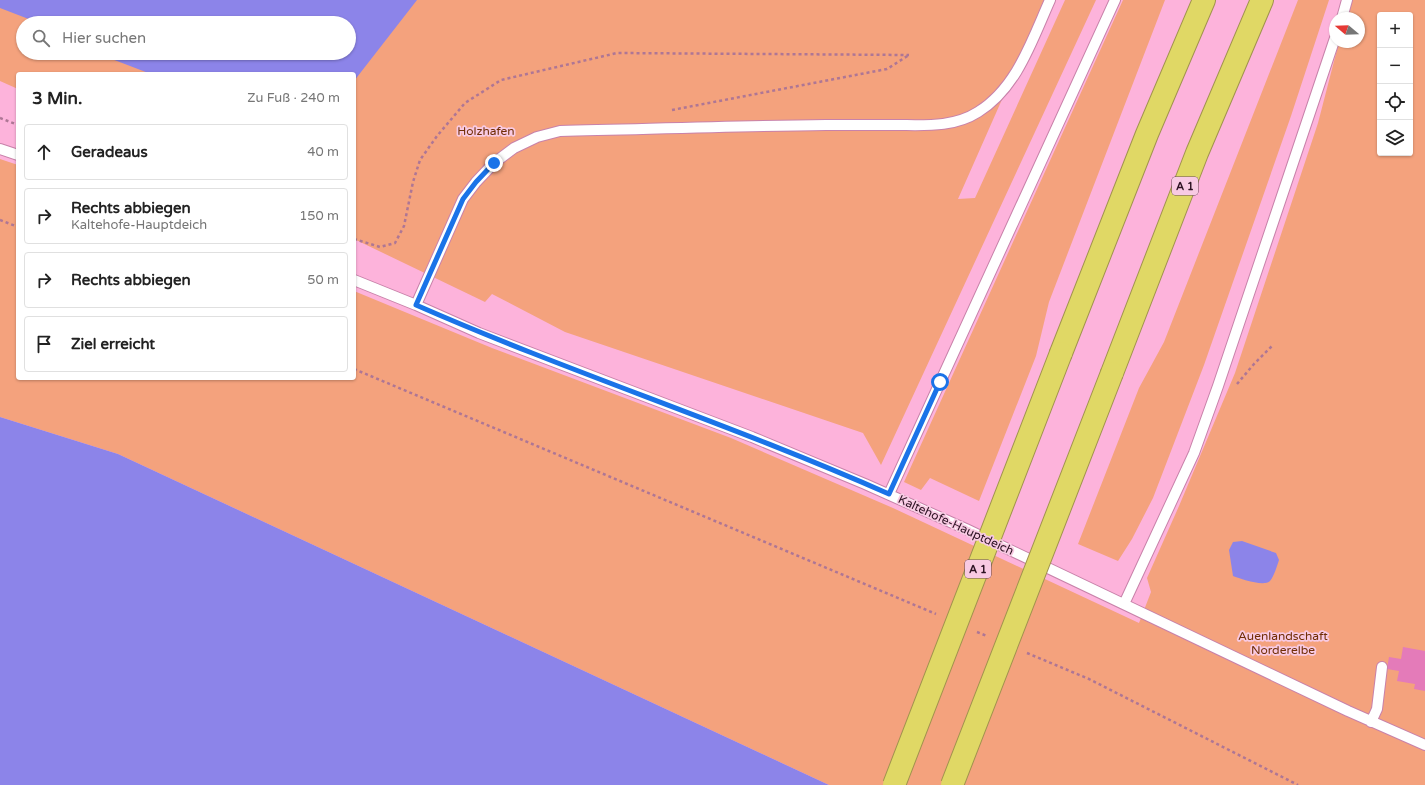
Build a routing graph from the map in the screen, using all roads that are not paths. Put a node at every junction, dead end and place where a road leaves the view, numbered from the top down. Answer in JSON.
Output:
{"nodes":[{"id":1,"x":1050,"y":0,"type":"edge"},
{"id":2,"x":1115,"y":0,"type":"edge"},
{"id":3,"x":1204,"y":0,"type":"edge"},
{"id":4,"x":1262,"y":0,"type":"edge"},
{"id":5,"x":1346,"y":0,"type":"edge"},
{"id":6,"x":1343,"y":12,"type":"edge"},
{"id":7,"x":1332,"y":48,"type":"edge"},
{"id":8,"x":0,"y":149,"type":"edge"},
{"id":9,"x":16,"y":154,"type":"edge"},
{"id":10,"x":356,"y":281,"type":"edge"},
{"id":11,"x":416,"y":305,"type":"junction"},
{"id":12,"x":889,"y":494,"type":"junction"},
{"id":13,"x":1124,"y":604,"type":"junction"},
{"id":14,"x":1382,"y":666,"type":"dead end"},
{"id":15,"x":1371,"y":722,"type":"junction"},
{"id":16,"x":1425,"y":745,"type":"edge"},
{"id":17,"x":894,"y":785,"type":"edge"},
{"id":18,"x":952,"y":785,"type":"edge"}],
"edges":[{"from":1,"to":11,"type":"lane"},
{"from":2,"to":12,"type":"lane"},
{"from":3,"to":17,"type":"highway","number":"A 1","bridge":true},
{"from":4,"to":18,"type":"highway","number":"A 1","bridge":true},
{"from":5,"to":6,"type":"lane"},
{"from":7,"to":13,"type":"lane"},
{"from":8,"to":9,"type":"lane"},
{"from":10,"to":11,"type":"lane","name":"Kaltehofe-Hauptdeich"},
{"from":11,"to":12,"type":"lane","name":"Kaltehofe-Hauptdeich"},
{"from":12,"to":13,"type":"lane","name":"Kaltehofe-Hauptdeich"},
{"from":13,"to":15,"type":"lane","name":"Kaltehofe-Hauptdeich"},
{"from":14,"to":15,"type":"lane"},
{"from":15,"to":16,"type":"lane","name":"Kaltehofe-Hauptdeich"}]}
